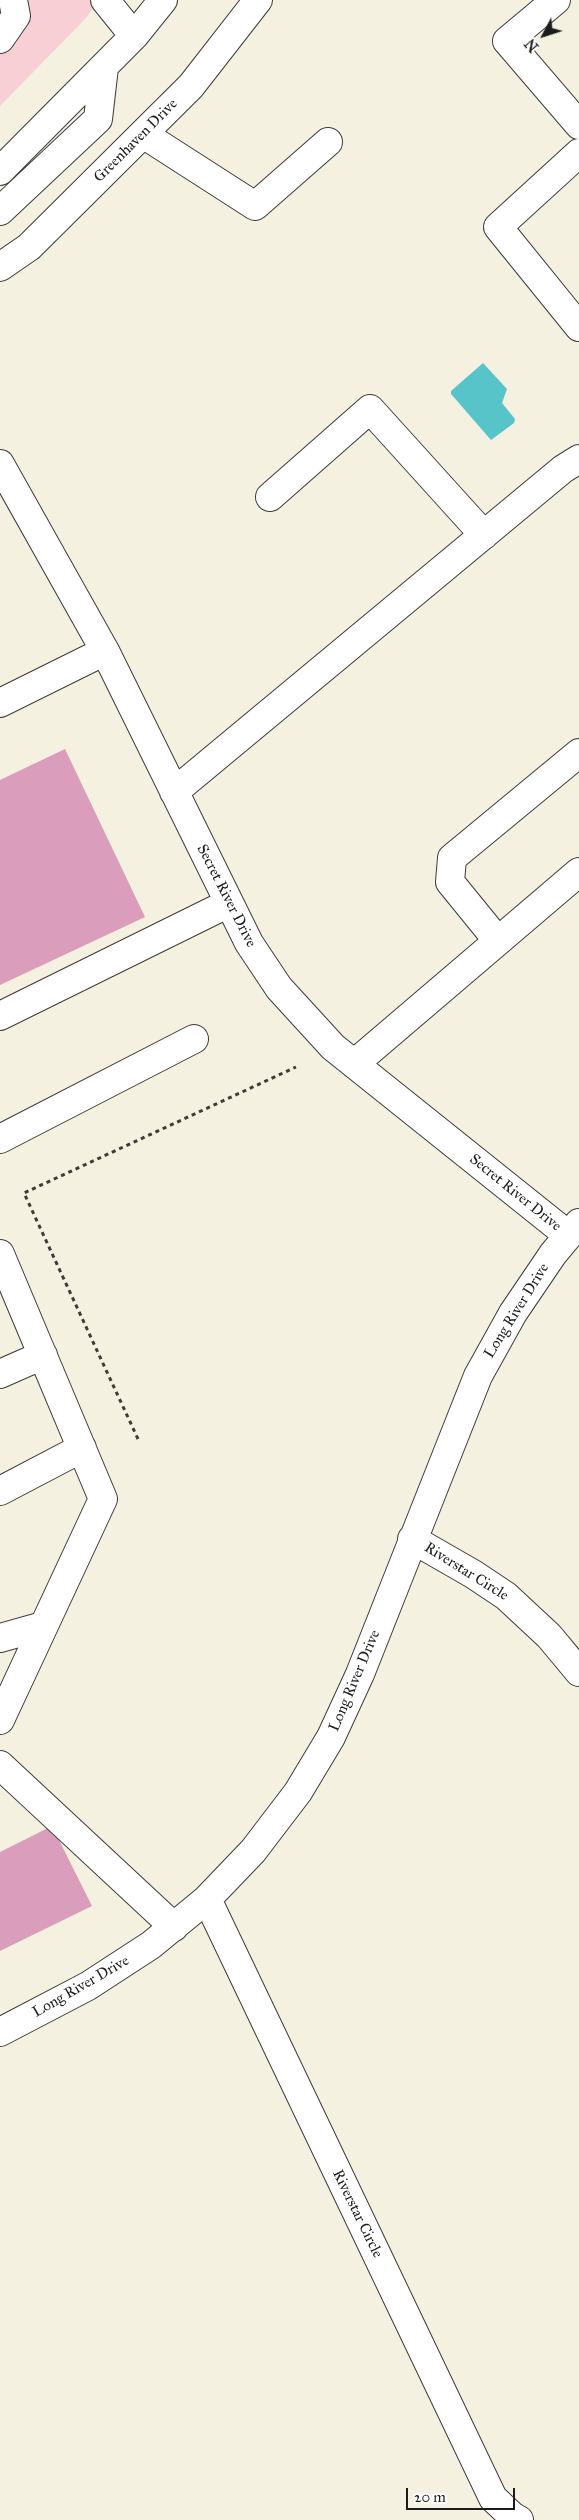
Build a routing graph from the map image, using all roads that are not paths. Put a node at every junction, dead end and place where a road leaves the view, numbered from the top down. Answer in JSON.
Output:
{"nodes":[{"id":1,"x":13,"y":0,"type":"edge"},
{"id":2,"x":105,"y":0,"type":"edge"},
{"id":3,"x":163,"y":0,"type":"edge"},
{"id":4,"x":258,"y":0,"type":"edge"},
{"id":5,"x":556,"y":0,"type":"edge"},
{"id":6,"x":134,"y":36,"type":"junction"},
{"id":7,"x":0,"y":39,"type":"edge"},
{"id":8,"x":104,"y":67,"type":"junction"},
{"id":9,"x":579,"y":125,"type":"edge"},
{"id":10,"x":143,"y":134,"type":"junction"},
{"id":11,"x":328,"y":142,"type":"dead end"},
{"id":12,"x":579,"y":153,"type":"edge"},
{"id":13,"x":0,"y":171,"type":"edge"},
{"id":14,"x":0,"y":212,"type":"edge"},
{"id":15,"x":0,"y":267,"type":"edge"},
{"id":16,"x":579,"y":327,"type":"edge"},
{"id":17,"x":579,"y":459,"type":"edge"},
{"id":18,"x":0,"y":464,"type":"edge"},
{"id":19,"x":270,"y":497,"type":"dead end"},
{"id":20,"x":484,"y":535,"type":"junction"},
{"id":21,"x":105,"y":651,"type":"junction"},
{"id":22,"x":0,"y":703,"type":"edge"},
{"id":23,"x":579,"y":753,"type":"edge"},
{"id":24,"x":174,"y":792,"type":"junction"},
{"id":25,"x":579,"y":872,"type":"edge"},
{"id":26,"x":229,"y":903,"type":"junction"},
{"id":27,"x":498,"y":940,"type":"junction"},
{"id":28,"x":0,"y":1016,"type":"edge"},
{"id":29,"x":194,"y":1039,"type":"dead end"},
{"id":30,"x":354,"y":1064,"type":"junction"},
{"id":31,"x":0,"y":1139,"type":"edge"},
{"id":32,"x":574,"y":1229,"type":"edge"},
{"id":33,"x":1,"y":1260,"type":"edge"},
{"id":34,"x":42,"y":1355,"type":"junction"},
{"id":35,"x":0,"y":1374,"type":"edge"},
{"id":36,"x":82,"y":1448,"type":"junction"},
{"id":37,"x":0,"y":1491,"type":"edge"},
{"id":38,"x":412,"y":1539,"type":"junction"},
{"id":39,"x":43,"y":1626,"type":"junction"},
{"id":40,"x":0,"y":1638,"type":"edge"},
{"id":41,"x":579,"y":1672,"type":"edge"},
{"id":42,"x":0,"y":1720,"type":"edge"},
{"id":43,"x":0,"y":1765,"type":"edge"},
{"id":44,"x":207,"y":1899,"type":"junction"},
{"id":45,"x":174,"y":1927,"type":"junction"},
{"id":46,"x":0,"y":2032,"type":"edge"},
{"id":47,"x":519,"y":2520,"type":"edge"}],
"edges":[{"from":1,"to":7,"type":"street"},
{"from":2,"to":6,"type":"street"},
{"from":3,"to":6,"type":"street"},
{"from":4,"to":10,"type":"street","name":"Greenhaven Drive"},
{"from":5,"to":9,"type":"street"},
{"from":6,"to":8,"type":"street"},
{"from":8,"to":13,"type":"street"},
{"from":8,"to":14,"type":"street"},
{"from":10,"to":11,"type":"street"},
{"from":10,"to":15,"type":"street","name":"Greenhaven Drive"},
{"from":12,"to":16,"type":"street"},
{"from":17,"to":20,"type":"street"},
{"from":18,"to":21,"type":"street","name":"Secret River Drive"},
{"from":19,"to":20,"type":"street"},
{"from":20,"to":24,"type":"street"},
{"from":21,"to":22,"type":"street"},
{"from":21,"to":24,"type":"street","name":"Secret River Drive"},
{"from":23,"to":27,"type":"street"},
{"from":24,"to":26,"type":"street","name":"Secret River Drive"},
{"from":25,"to":27,"type":"street"},
{"from":26,"to":28,"type":"street"},
{"from":26,"to":30,"type":"street","name":"Secret River Drive"},
{"from":27,"to":30,"type":"street"},
{"from":29,"to":31,"type":"street"},
{"from":30,"to":32,"type":"street","name":"Secret River Drive"},
{"from":32,"to":38,"type":"street","name":"Long River Drive"},
{"from":33,"to":34,"type":"street"},
{"from":34,"to":35,"type":"street"},
{"from":34,"to":36,"type":"street"},
{"from":36,"to":37,"type":"street"},
{"from":36,"to":39,"type":"street"},
{"from":38,"to":41,"type":"street","name":"Riverstar Circle"},
{"from":38,"to":44,"type":"street","name":"Long River Drive"},
{"from":39,"to":40,"type":"street"},
{"from":39,"to":42,"type":"street"},
{"from":43,"to":45,"type":"street"},
{"from":44,"to":45,"type":"street","name":"Long River Drive"},
{"from":44,"to":47,"type":"street","name":"Riverstar Circle"},
{"from":45,"to":46,"type":"street","name":"Long River Drive"}]}
